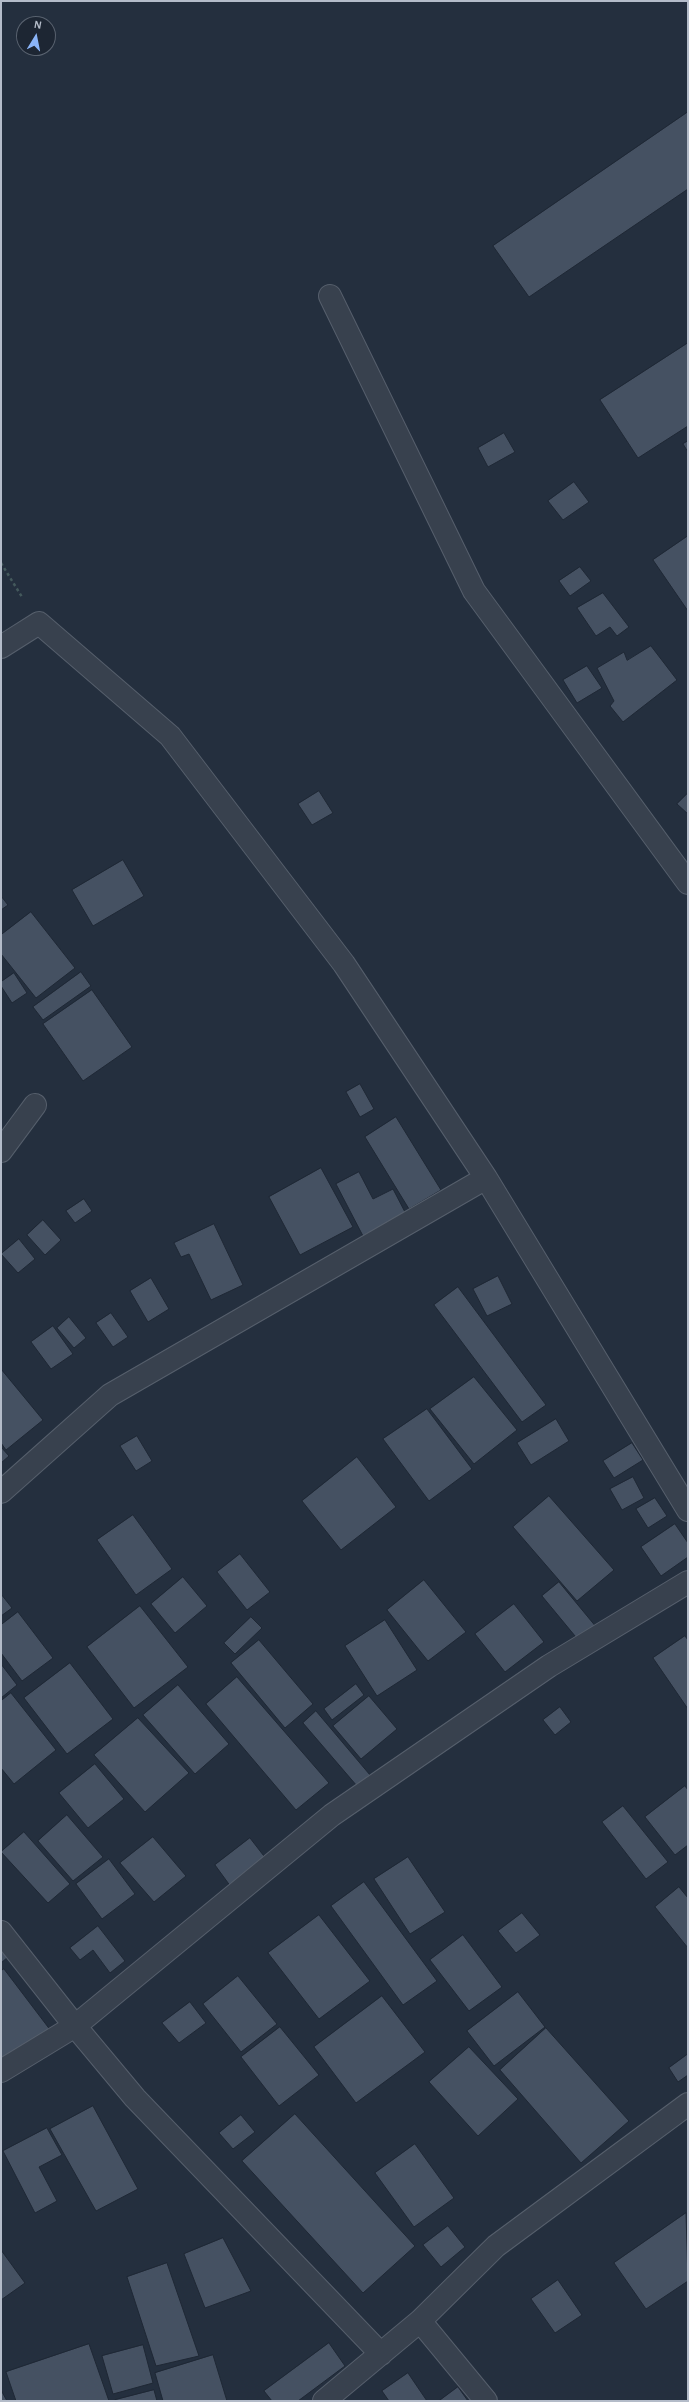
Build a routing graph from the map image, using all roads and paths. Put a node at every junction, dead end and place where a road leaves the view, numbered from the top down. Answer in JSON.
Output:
{"nodes":[{"id":1,"x":330,"y":296,"type":"dead end"},
{"id":2,"x":1,"y":563,"type":"edge"},
{"id":3,"x":39,"y":623,"type":"junction"},
{"id":4,"x":1,"y":647,"type":"edge"},
{"id":5,"x":688,"y":883,"type":"edge"},
{"id":6,"x":35,"y":1105,"type":"dead end"},
{"id":7,"x":1,"y":1151,"type":"edge"},
{"id":8,"x":486,"y":1178,"type":"junction"},
{"id":9,"x":1,"y":1492,"type":"edge"},
{"id":10,"x":688,"y":1510,"type":"edge"},
{"id":11,"x":688,"y":1582,"type":"edge"},
{"id":12,"x":1,"y":1932,"type":"edge"},
{"id":13,"x":75,"y":2026,"type":"junction"},
{"id":14,"x":1,"y":2071,"type":"edge"},
{"id":15,"x":688,"y":2104,"type":"edge"},
{"id":16,"x":420,"y":2321,"type":"junction"},
{"id":17,"x":381,"y":2354,"type":"junction"},
{"id":18,"x":324,"y":2401,"type":"edge"},
{"id":19,"x":486,"y":2401,"type":"edge"}],
"edges":[{"from":1,"to":5,"type":"street"},
{"from":2,"to":3,"type":"path"},
{"from":3,"to":4,"type":"street"},
{"from":3,"to":8,"type":"street"},
{"from":6,"to":7,"type":"street"},
{"from":8,"to":9,"type":"street"},
{"from":8,"to":10,"type":"street"},
{"from":11,"to":13,"type":"street"},
{"from":12,"to":13,"type":"street"},
{"from":13,"to":14,"type":"street"},
{"from":13,"to":17,"type":"street"},
{"from":15,"to":16,"type":"street"},
{"from":16,"to":17,"type":"street"},
{"from":16,"to":19,"type":"street"},
{"from":17,"to":18,"type":"street"}]}
